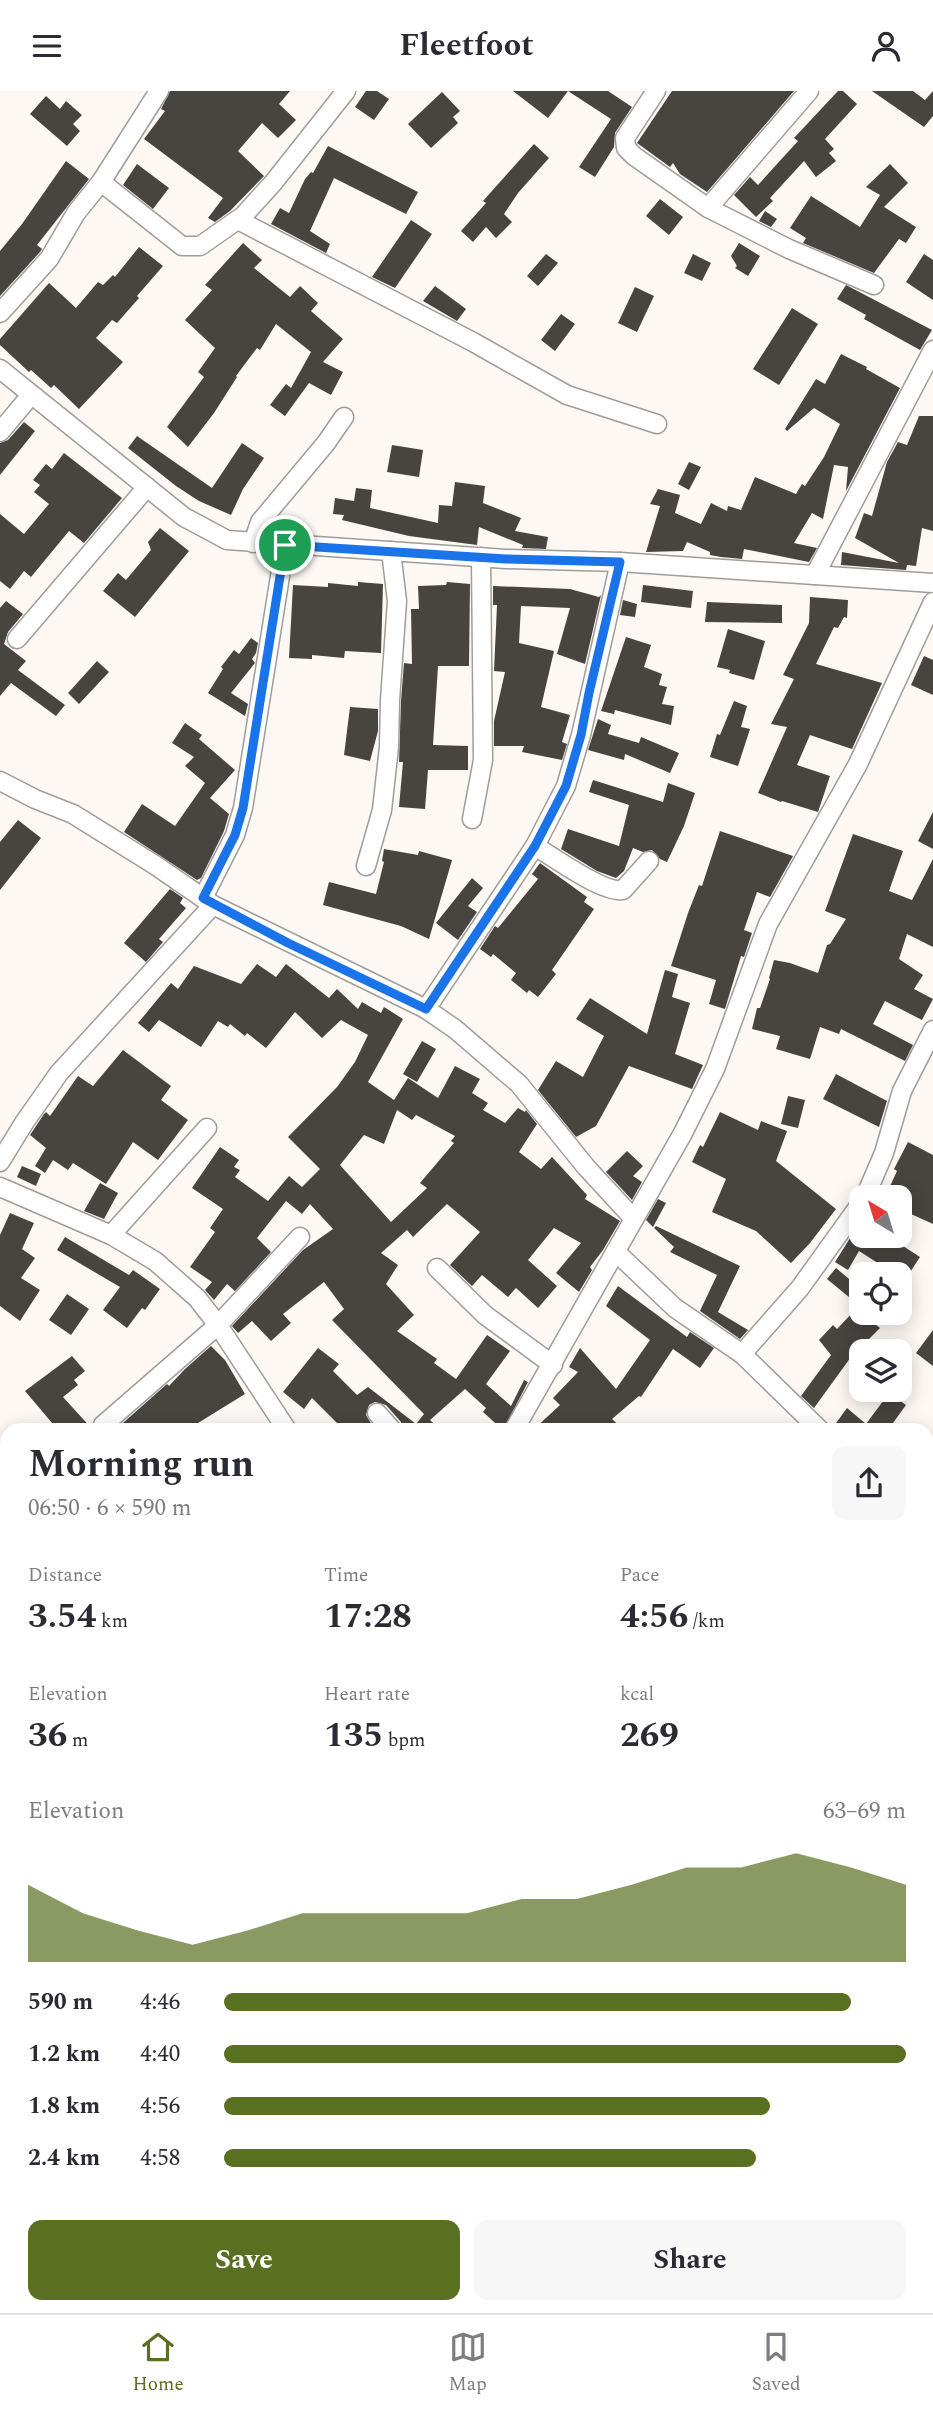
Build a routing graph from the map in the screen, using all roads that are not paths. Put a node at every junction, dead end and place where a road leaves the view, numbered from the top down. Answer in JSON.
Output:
{"nodes":[{"id":1,"x":159,"y":91,"type":"edge"},
{"id":2,"x":346,"y":91,"type":"edge"},
{"id":3,"x":656,"y":91,"type":"edge"},
{"id":4,"x":809,"y":91,"type":"edge"},
{"id":5,"x":101,"y":182,"type":"junction"},
{"id":6,"x":708,"y":208,"type":"junction"},
{"id":7,"x":238,"y":220,"type":"junction"},
{"id":8,"x":874,"y":285,"type":"dead end"},
{"id":9,"x":0,"y":313,"type":"edge"},
{"id":10,"x":933,"y":350,"type":"edge"},
{"id":11,"x":0,"y":369,"type":"edge"},
{"id":12,"x":31,"y":395,"type":"junction"},
{"id":13,"x":344,"y":417,"type":"dead end"},
{"id":14,"x":657,"y":424,"type":"dead end"},
{"id":15,"x":0,"y":432,"type":"edge"},
{"id":16,"x":147,"y":487,"type":"junction"},
{"id":17,"x":254,"y":543,"type":"junction"},
{"id":18,"x":285,"y":545,"type":"junction"},
{"id":19,"x":391,"y":551,"type":"junction"},
{"id":20,"x":481,"y":557,"type":"junction"},
{"id":21,"x":620,"y":562,"type":"junction"},
{"id":22,"x":815,"y":575,"type":"junction"},
{"id":23,"x":933,"y":583,"type":"edge"},
{"id":24,"x":933,"y":602,"type":"edge"},
{"id":25,"x":17,"y":639,"type":"dead end"},
{"id":26,"x":0,"y":781,"type":"edge"},
{"id":27,"x":472,"y":819,"type":"dead end"},
{"id":28,"x":535,"y":846,"type":"junction"},
{"id":29,"x":649,"y":861,"type":"dead end"},
{"id":30,"x":366,"y":866,"type":"dead end"},
{"id":31,"x":208,"y":902,"type":"junction"},
{"id":32,"x":426,"y":1009,"type":"junction"},
{"id":33,"x":933,"y":1030,"type":"edge"},
{"id":34,"x":207,"y":1128,"type":"dead end"},
{"id":35,"x":0,"y":1161,"type":"edge"},
{"id":36,"x":870,"y":1185,"type":"edge"},
{"id":37,"x":0,"y":1187,"type":"edge"},
{"id":38,"x":634,"y":1219,"type":"junction"},
{"id":39,"x":849,"y":1220,"type":"edge"},
{"id":40,"x":111,"y":1235,"type":"junction"},
{"id":41,"x":300,"y":1237,"type":"dead end"},
{"id":42,"x":616,"y":1252,"type":"junction"},
{"id":43,"x":437,"y":1268,"type":"dead end"},
{"id":44,"x":218,"y":1325,"type":"junction"},
{"id":45,"x":742,"y":1354,"type":"junction"},
{"id":46,"x":553,"y":1365,"type":"junction"},
{"id":47,"x":377,"y":1413,"type":"dead end"},
{"id":48,"x":106,"y":1423,"type":"edge"},
{"id":49,"x":282,"y":1423,"type":"edge"},
{"id":50,"x":385,"y":1423,"type":"edge"},
{"id":51,"x":519,"y":1423,"type":"edge"},
{"id":52,"x":813,"y":1423,"type":"edge"}],
"edges":[{"from":1,"to":5,"type":"street"},
{"from":2,"to":7,"type":"street"},
{"from":3,"to":6,"type":"street"},
{"from":4,"to":6,"type":"street"},
{"from":5,"to":7,"type":"street"},
{"from":5,"to":9,"type":"street"},
{"from":6,"to":8,"type":"street"},
{"from":7,"to":14,"type":"street"},
{"from":10,"to":22,"type":"street"},
{"from":11,"to":12,"type":"street"},
{"from":12,"to":15,"type":"street"},
{"from":12,"to":16,"type":"street"},
{"from":13,"to":17,"type":"street"},
{"from":16,"to":17,"type":"street"},
{"from":16,"to":25,"type":"street"},
{"from":17,"to":18,"type":"street"},
{"from":18,"to":19,"type":"street"},
{"from":18,"to":31,"type":"street"},
{"from":19,"to":20,"type":"street"},
{"from":19,"to":30,"type":"street"},
{"from":20,"to":21,"type":"street"},
{"from":20,"to":27,"type":"street"},
{"from":21,"to":22,"type":"street"},
{"from":21,"to":28,"type":"street"},
{"from":22,"to":23,"type":"street"},
{"from":24,"to":38,"type":"street"},
{"from":26,"to":31,"type":"street"},
{"from":28,"to":29,"type":"street"},
{"from":28,"to":32,"type":"street"},
{"from":31,"to":32,"type":"street"},
{"from":31,"to":35,"type":"street"},
{"from":32,"to":38,"type":"street"},
{"from":33,"to":36,"type":"street"},
{"from":34,"to":40,"type":"street"},
{"from":37,"to":40,"type":"street"},
{"from":38,"to":42,"type":"street"},
{"from":39,"to":45,"type":"street"},
{"from":40,"to":44,"type":"street"},
{"from":41,"to":44,"type":"street"},
{"from":42,"to":45,"type":"street"},
{"from":42,"to":46,"type":"street"},
{"from":43,"to":46,"type":"street"},
{"from":44,"to":48,"type":"street"},
{"from":44,"to":49,"type":"street"},
{"from":45,"to":52,"type":"street"},
{"from":46,"to":51,"type":"street"},
{"from":47,"to":50,"type":"street"}]}
